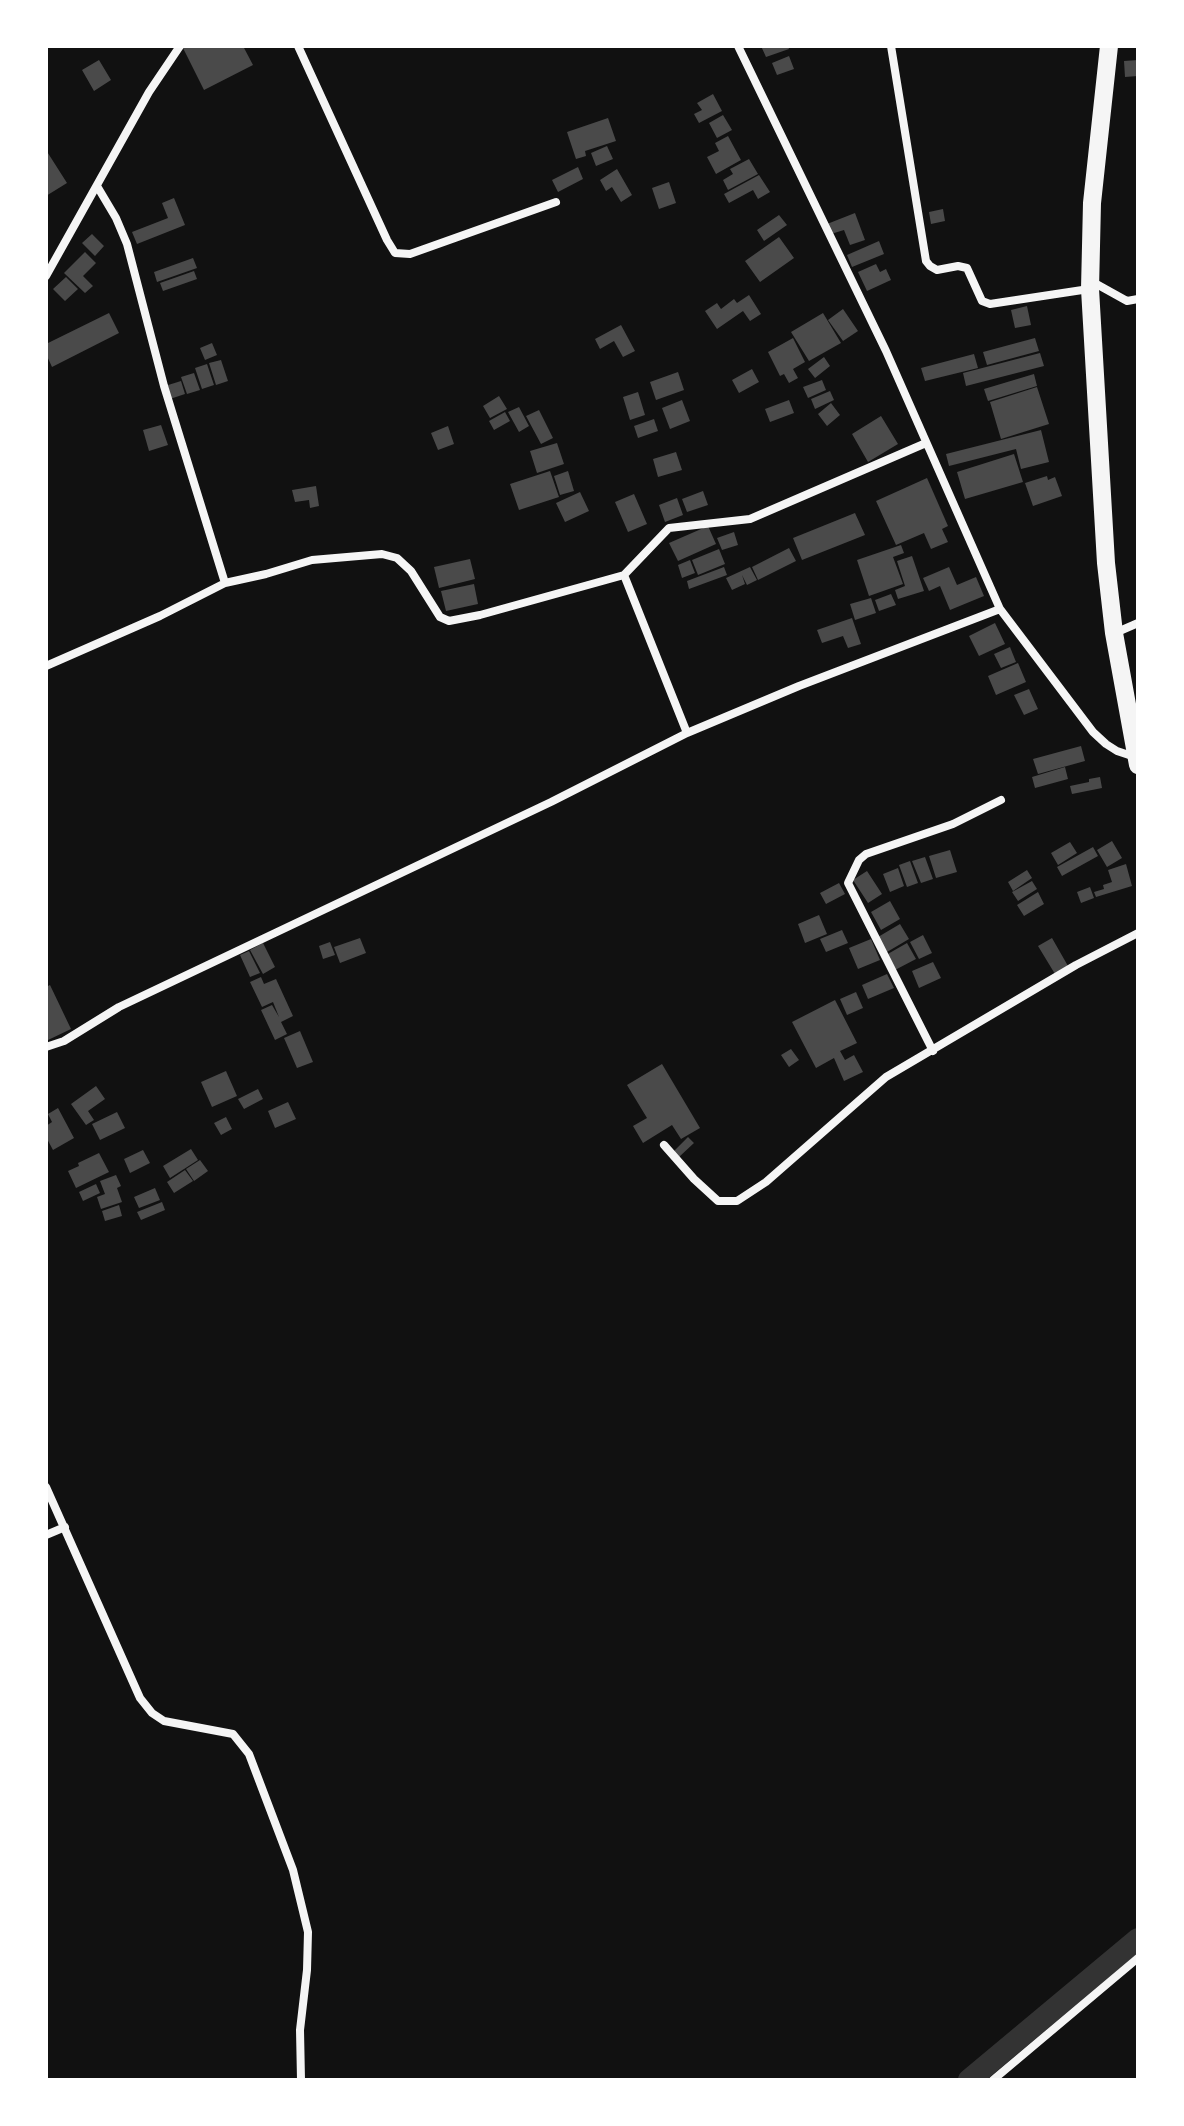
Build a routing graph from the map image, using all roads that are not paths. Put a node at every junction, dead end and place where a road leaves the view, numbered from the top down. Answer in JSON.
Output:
{"nodes":[{"id":1,"x":180,"y":46,"type":"edge"},
{"id":2,"x":298,"y":46,"type":"edge"},
{"id":3,"x":738,"y":46,"type":"edge"},
{"id":4,"x":891,"y":46,"type":"edge"},
{"id":5,"x":1109,"y":46,"type":"edge"},
{"id":6,"x":97,"y":186,"type":"junction"},
{"id":7,"x":556,"y":202,"type":"dead end"},
{"id":8,"x":46,"y":276,"type":"edge"},
{"id":9,"x":1090,"y":285,"type":"junction"},
{"id":10,"x":1138,"y":299,"type":"edge"},
{"id":11,"x":926,"y":443,"type":"junction"},
{"id":12,"x":624,"y":575,"type":"junction"},
{"id":13,"x":225,"y":583,"type":"junction"},
{"id":14,"x":1000,"y":609,"type":"junction"},
{"id":15,"x":1138,"y":623,"type":"edge"},
{"id":16,"x":1114,"y":633,"type":"junction"},
{"id":17,"x":46,"y":666,"type":"edge"},
{"id":18,"x":687,"y":733,"type":"junction"},
{"id":19,"x":1137,"y":762,"type":"edge"},
{"id":20,"x":1001,"y":800,"type":"dead end"},
{"id":21,"x":1138,"y":933,"type":"edge"},
{"id":22,"x":46,"y":1047,"type":"edge"},
{"id":23,"x":933,"y":1051,"type":"junction"},
{"id":24,"x":664,"y":1145,"type":"dead end"},
{"id":25,"x":46,"y":1487,"type":"edge"},
{"id":26,"x":65,"y":1527,"type":"junction"},
{"id":27,"x":46,"y":1535,"type":"edge"},
{"id":28,"x":1138,"y":1958,"type":"edge"},
{"id":29,"x":301,"y":2080,"type":"edge"},
{"id":30,"x":993,"y":2080,"type":"edge"}],
"edges":[{"from":1,"to":6,"type":"street"},
{"from":2,"to":7,"type":"street"},
{"from":3,"to":11,"type":"street"},
{"from":4,"to":9,"type":"street"},
{"from":5,"to":9,"type":"highway"},
{"from":6,"to":8,"type":"street"},
{"from":6,"to":13,"type":"street"},
{"from":9,"to":10,"type":"street"},
{"from":9,"to":16,"type":"highway"},
{"from":11,"to":12,"type":"street"},
{"from":11,"to":14,"type":"street"},
{"from":12,"to":13,"type":"street"},
{"from":12,"to":18,"type":"street"},
{"from":13,"to":17,"type":"street"},
{"from":14,"to":18,"type":"street"},
{"from":14,"to":19,"type":"street"},
{"from":15,"to":16,"type":"street"},
{"from":16,"to":19,"type":"highway"},
{"from":18,"to":22,"type":"street"},
{"from":20,"to":23,"type":"street"},
{"from":21,"to":23,"type":"street"},
{"from":23,"to":24,"type":"street"},
{"from":25,"to":26,"type":"street"},
{"from":26,"to":27,"type":"street"},
{"from":26,"to":29,"type":"street"},
{"from":28,"to":30,"type":"street"}]}
